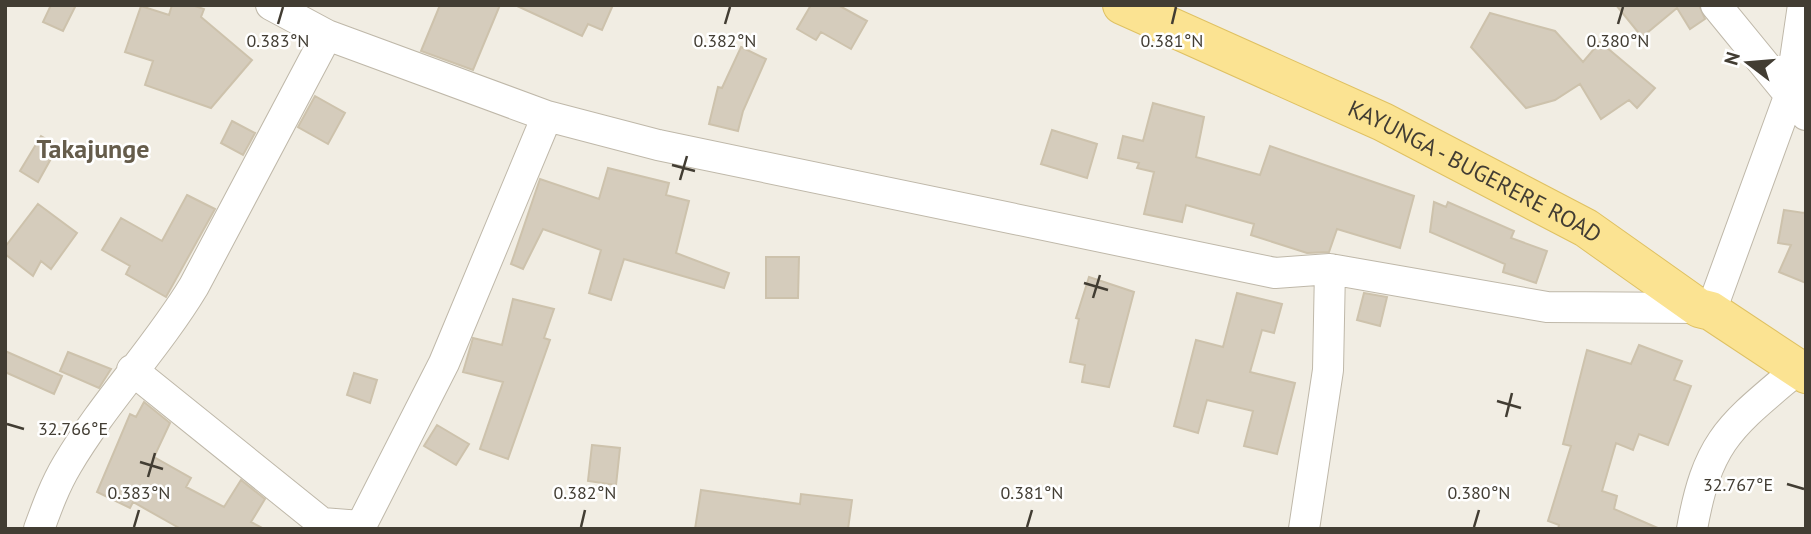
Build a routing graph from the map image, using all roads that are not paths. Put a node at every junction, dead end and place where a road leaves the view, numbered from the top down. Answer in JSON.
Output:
{"nodes":[{"id":1,"x":271,"y":5,"type":"edge"},
{"id":2,"x":1122,"y":5,"type":"edge"},
{"id":3,"x":1716,"y":5,"type":"edge"},
{"id":4,"x":1803,"y":5,"type":"edge"},
{"id":5,"x":327,"y":35,"type":"junction"},
{"id":6,"x":1798,"y":104,"type":"edge"},
{"id":7,"x":547,"y":116,"type":"junction"},
{"id":8,"x":1330,"y":269,"type":"junction"},
{"id":9,"x":1705,"y":309,"type":"junction"},
{"id":10,"x":132,"y":370,"type":"junction"},
{"id":11,"x":1802,"y":371,"type":"edge"},
{"id":12,"x":39,"y":529,"type":"edge"},
{"id":13,"x":1304,"y":529,"type":"edge"},
{"id":14,"x":1692,"y":529,"type":"edge"}],
"edges":[{"from":1,"to":5,"type":"street"},
{"from":2,"to":9,"type":"main road","name":"KAYUNGA - BUGERERE ROAD"},
{"from":3,"to":6,"type":"street"},
{"from":4,"to":6,"type":"street"},
{"from":5,"to":7,"type":"street"},
{"from":5,"to":10,"type":"street"},
{"from":6,"to":9,"type":"street"},
{"from":7,"to":8,"type":"street"},
{"from":7,"to":10,"type":"street"},
{"from":8,"to":9,"type":"street"},
{"from":8,"to":13,"type":"street"},
{"from":9,"to":11,"type":"main road","name":"KAYUNGA - BUGERERE ROAD"},
{"from":10,"to":12,"type":"street"},
{"from":11,"to":14,"type":"street"}]}
